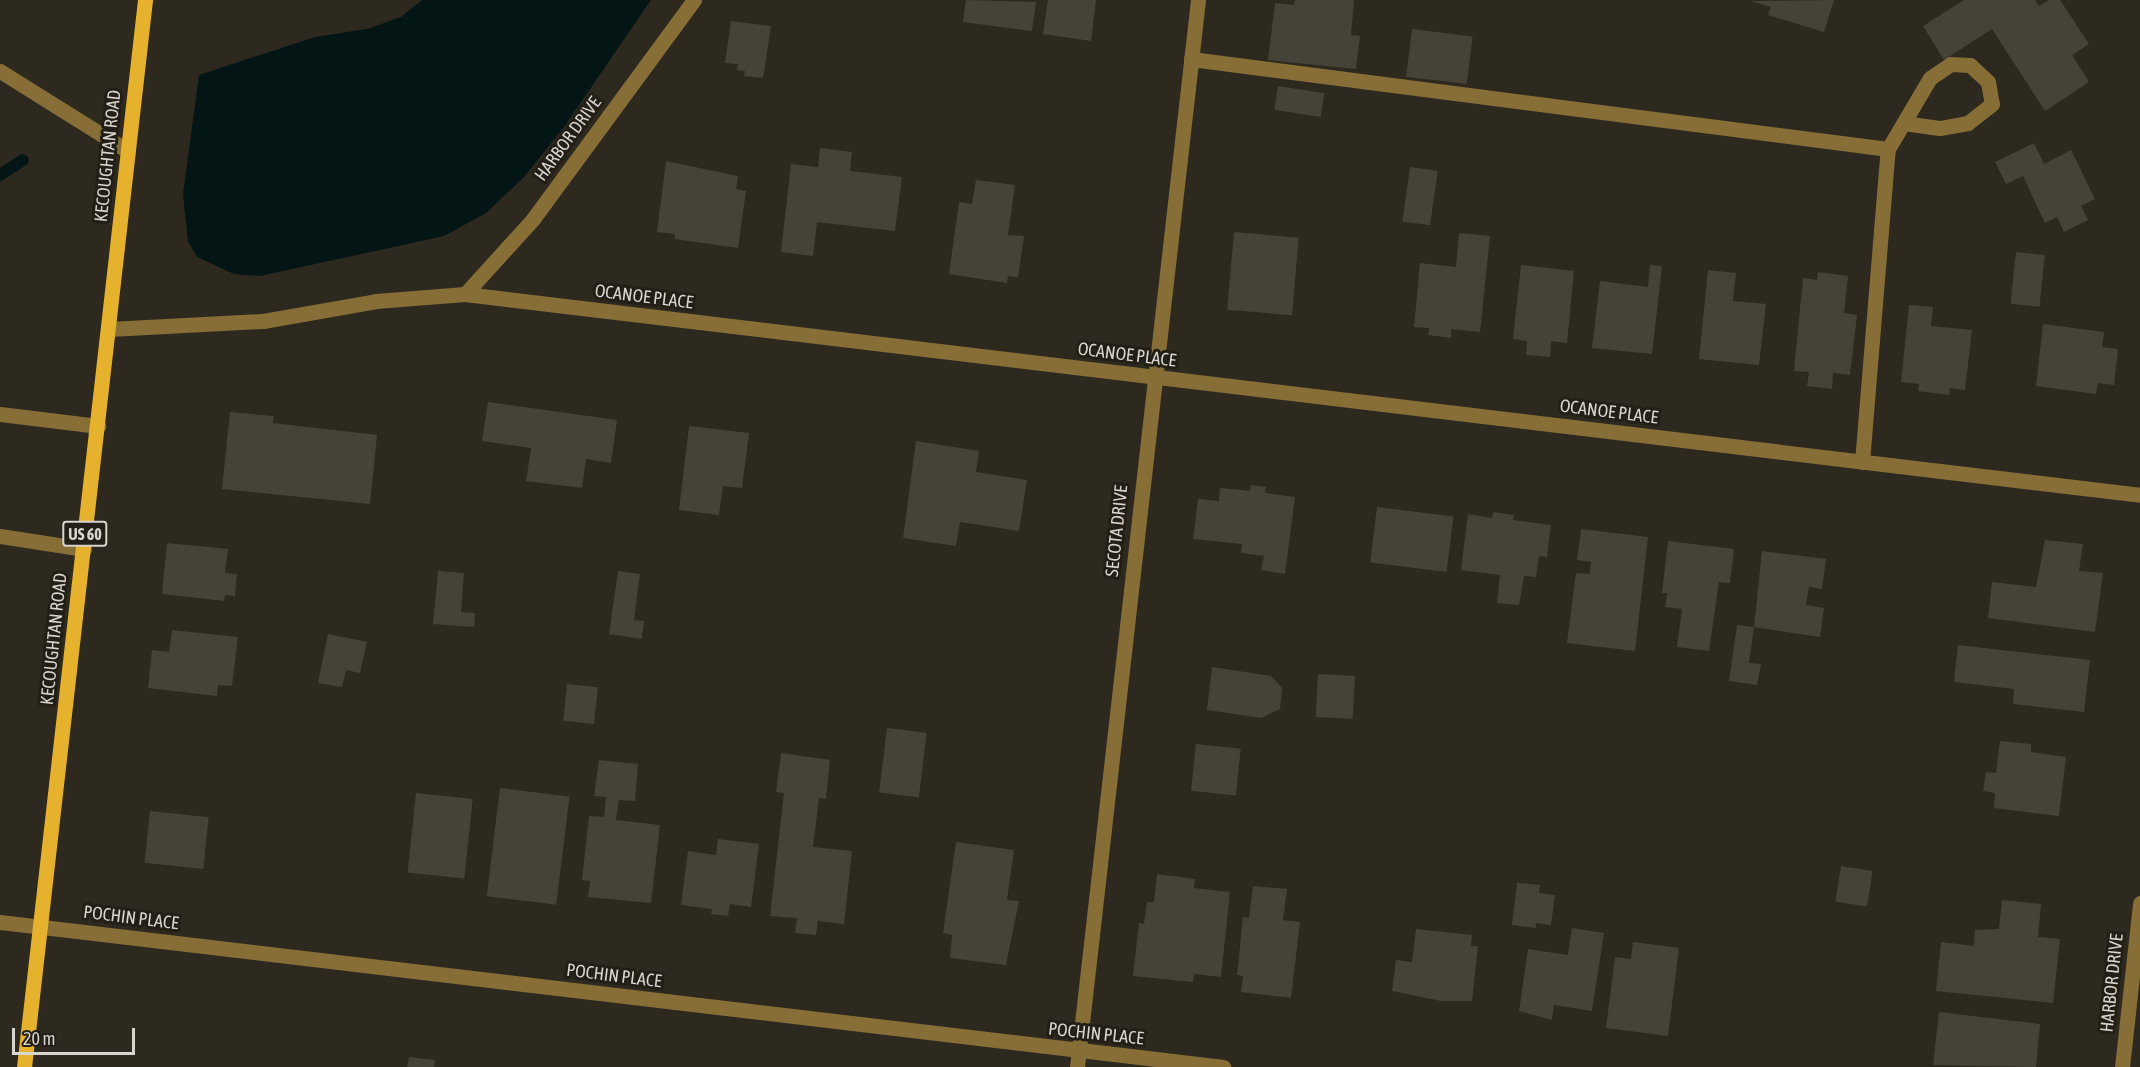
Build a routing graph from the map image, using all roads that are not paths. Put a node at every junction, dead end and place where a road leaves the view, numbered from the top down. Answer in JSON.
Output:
{"nodes":[{"id":1,"x":144,"y":0,"type":"edge"},
{"id":2,"x":694,"y":0,"type":"edge"},
{"id":3,"x":1198,"y":0,"type":"edge"},
{"id":4,"x":1191,"y":59,"type":"junction"},
{"id":5,"x":0,"y":71,"type":"edge"},
{"id":6,"x":1905,"y":123,"type":"junction"},
{"id":7,"x":1888,"y":148,"type":"junction"},
{"id":8,"x":128,"y":151,"type":"junction"},
{"id":9,"x":465,"y":294,"type":"junction"},
{"id":10,"x":109,"y":329,"type":"junction"},
{"id":11,"x":1153,"y":378,"type":"junction"},
{"id":12,"x":0,"y":414,"type":"edge"},
{"id":13,"x":98,"y":426,"type":"junction"},
{"id":14,"x":1862,"y":462,"type":"junction"},
{"id":15,"x":2140,"y":495,"type":"edge"},
{"id":16,"x":0,"y":536,"type":"edge"},
{"id":17,"x":84,"y":549,"type":"junction"},
{"id":18,"x":2140,"y":903,"type":"edge"},
{"id":19,"x":0,"y":922,"type":"edge"},
{"id":20,"x":41,"y":927,"type":"junction"},
{"id":21,"x":1078,"y":1059,"type":"edge"},
{"id":22,"x":24,"y":1067,"type":"edge"},
{"id":23,"x":1223,"y":1067,"type":"edge"},
{"id":24,"x":2122,"y":1067,"type":"edge"}],
"edges":[{"from":1,"to":8,"type":"main road","name":"KECOUGHTAN ROAD","number":"US 60"},
{"from":2,"to":9,"type":"street","name":"HARBOR DRIVE"},
{"from":3,"to":4,"type":"street","name":"SECOTA DRIVE"},
{"from":4,"to":7,"type":"street"},
{"from":4,"to":11,"type":"street","name":"SECOTA DRIVE"},
{"from":5,"to":8,"type":"street"},
{"from":6,"to":6,"type":"street"},
{"from":6,"to":7,"type":"street"},
{"from":7,"to":14,"type":"street"},
{"from":8,"to":10,"type":"main road","name":"KECOUGHTAN ROAD","number":"US 60"},
{"from":9,"to":10,"type":"street","name":"OCANOE PLACE"},
{"from":9,"to":11,"type":"street","name":"OCANOE PLACE"},
{"from":10,"to":13,"type":"main road","name":"KECOUGHTAN ROAD","number":"US 60"},
{"from":11,"to":14,"type":"street","name":"OCANOE PLACE"},
{"from":11,"to":21,"type":"street","name":"SECOTA DRIVE"},
{"from":12,"to":13,"type":"street"},
{"from":13,"to":17,"type":"main road","name":"KECOUGHTAN ROAD","number":"US 60"},
{"from":14,"to":15,"type":"street","name":"OCANOE PLACE"},
{"from":16,"to":17,"type":"street"},
{"from":17,"to":20,"type":"main road","name":"KECOUGHTAN ROAD","number":"US 60"},
{"from":18,"to":24,"type":"street","name":"HARBOR DRIVE"},
{"from":19,"to":20,"type":"street","name":"POCHIN PLACE"},
{"from":20,"to":21,"type":"street","name":"POCHIN PLACE"},
{"from":20,"to":22,"type":"main road","name":"KECOUGHTAN ROAD","number":"US 60"},
{"from":21,"to":23,"type":"street","name":"POCHIN PLACE"}]}
